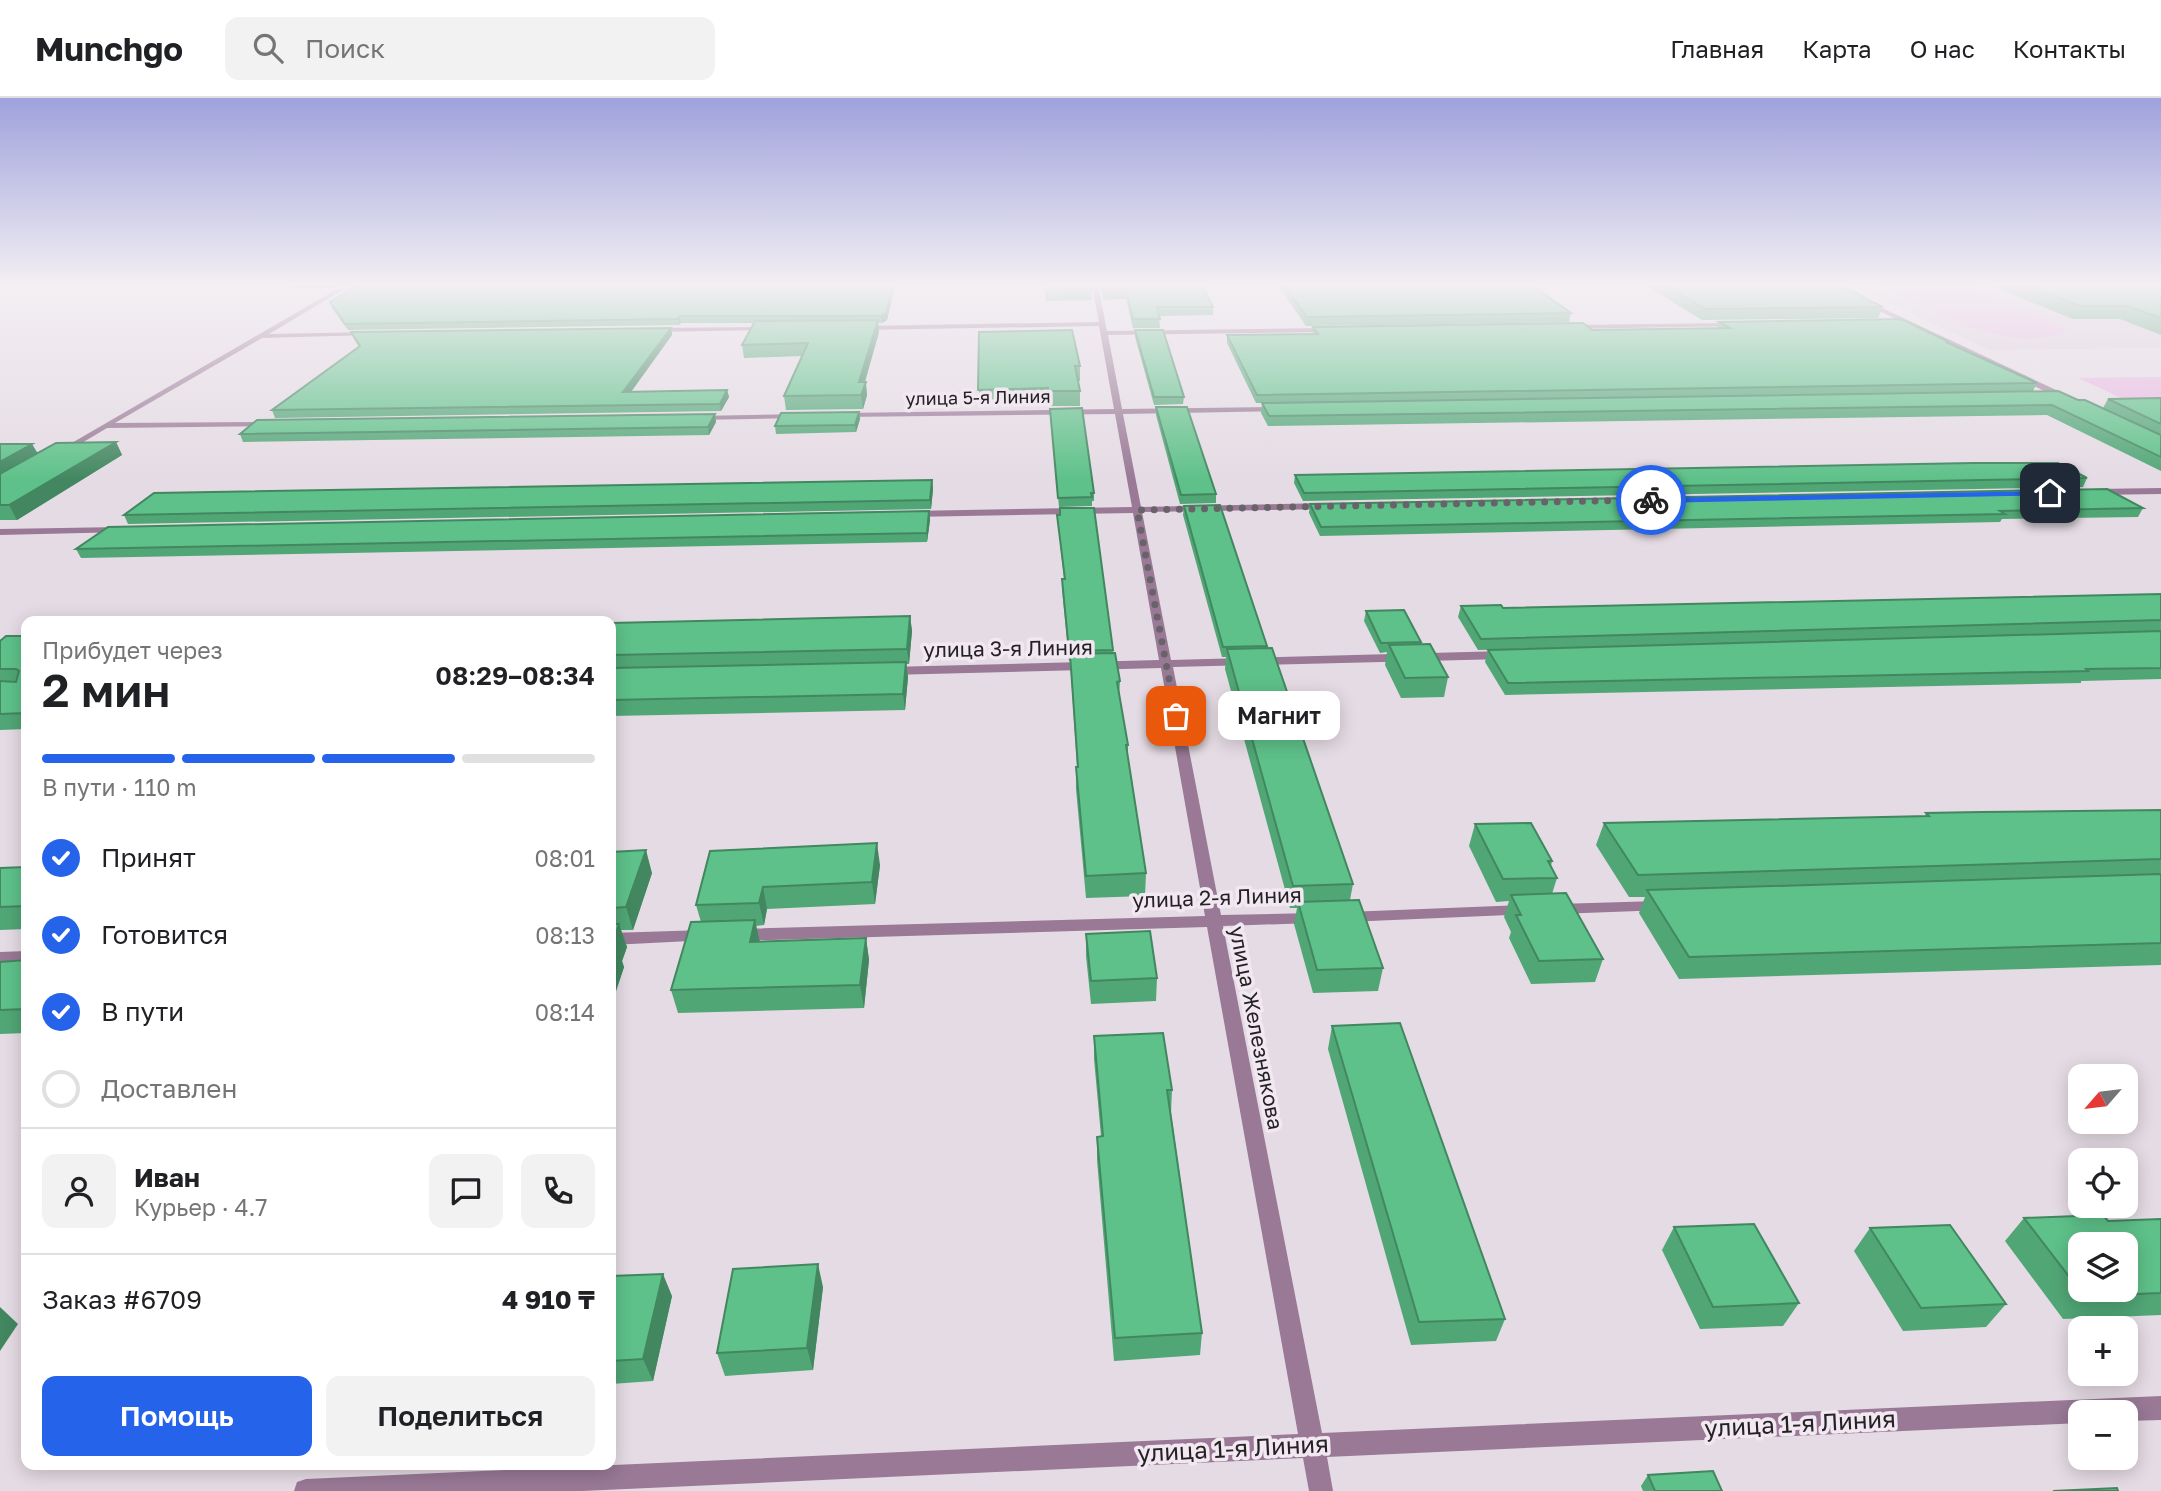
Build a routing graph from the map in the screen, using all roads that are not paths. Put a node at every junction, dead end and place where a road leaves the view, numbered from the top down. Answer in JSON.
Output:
{"nodes":[{"id":1,"x":236,"y":350,"type":"edge"},
{"id":2,"x":1107,"y":350,"type":"edge"},
{"id":3,"x":1967,"y":350,"type":"edge"},
{"id":4,"x":2033,"y":396,"type":"edge"},
{"id":5,"x":2060,"y":396,"type":"junction"},
{"id":6,"x":2072,"y":401,"type":"edge"},
{"id":7,"x":1284,"y":409,"type":"edge"},
{"id":8,"x":1118,"y":411,"type":"junction"},
{"id":9,"x":813,"y":416,"type":"edge"},
{"id":10,"x":827,"y":416,"type":"edge"},
{"id":11,"x":689,"y":418,"type":"edge"},
{"id":12,"x":287,"y":423,"type":"edge"},
{"id":13,"x":106,"y":426,"type":"junction"},
{"id":14,"x":59,"y":453,"type":"edge"},
{"id":15,"x":2161,"y":491,"type":"edge"},
{"id":16,"x":2078,"y":493,"type":"edge"},
{"id":17,"x":1344,"y":506,"type":"edge"},
{"id":18,"x":1137,"y":510,"type":"junction"},
{"id":19,"x":901,"y":514,"type":"edge"},
{"id":20,"x":139,"y":529,"type":"edge"},
{"id":21,"x":0,"y":532,"type":"edge"},
{"id":22,"x":1511,"y":655,"type":"edge"},
{"id":23,"x":1166,"y":665,"type":"junction"},
{"id":24,"x":874,"y":671,"type":"edge"},
{"id":25,"x":1674,"y":905,"type":"edge"},
{"id":26,"x":1214,"y":921,"type":"junction"},
{"id":27,"x":616,"y":939,"type":"edge"},
{"id":28,"x":21,"y":957,"type":"edge"},
{"id":29,"x":0,"y":958,"type":"edge"},
{"id":30,"x":2161,"y":1408,"type":"edge"},
{"id":31,"x":1312,"y":1446,"type":"junction"},
{"id":32,"x":306,"y":1491,"type":"edge"},
{"id":33,"x":1321,"y":1491,"type":"edge"}],
"edges":[{"from":1,"to":13,"type":"street"},
{"from":2,"to":8,"type":"street","name":"улица Железнякова"},
{"from":3,"to":5,"type":"street"},
{"from":4,"to":5,"type":"street"},
{"from":5,"to":6,"type":"street"},
{"from":7,"to":8,"type":"street","name":"улица 5-я Линия"},
{"from":8,"to":10,"type":"street","name":"улица 5-я Линия"},
{"from":8,"to":18,"type":"street","name":"улица Железнякова"},
{"from":9,"to":11,"type":"street"},
{"from":12,"to":13,"type":"street"},
{"from":13,"to":14,"type":"street"},
{"from":15,"to":16,"type":"street"},
{"from":17,"to":18,"type":"street"},
{"from":18,"to":19,"type":"street"},
{"from":18,"to":23,"type":"street","name":"улица Железнякова"},
{"from":20,"to":21,"type":"street"},
{"from":22,"to":23,"type":"street","name":"улица 3-я Линия"},
{"from":23,"to":24,"type":"street","name":"улица 3-я Линия"},
{"from":23,"to":26,"type":"street","name":"улица Железнякова"},
{"from":25,"to":26,"type":"street","name":"улица 2-я Линия"},
{"from":26,"to":27,"type":"street","name":"улица 2-я Линия"},
{"from":26,"to":31,"type":"street","name":"улица Железнякова"},
{"from":28,"to":29,"type":"street"},
{"from":30,"to":31,"type":"street","name":"улица 1-я Линия"},
{"from":31,"to":32,"type":"street","name":"улица 1-я Линия"},
{"from":31,"to":33,"type":"street","name":"улица Железнякова"}]}
